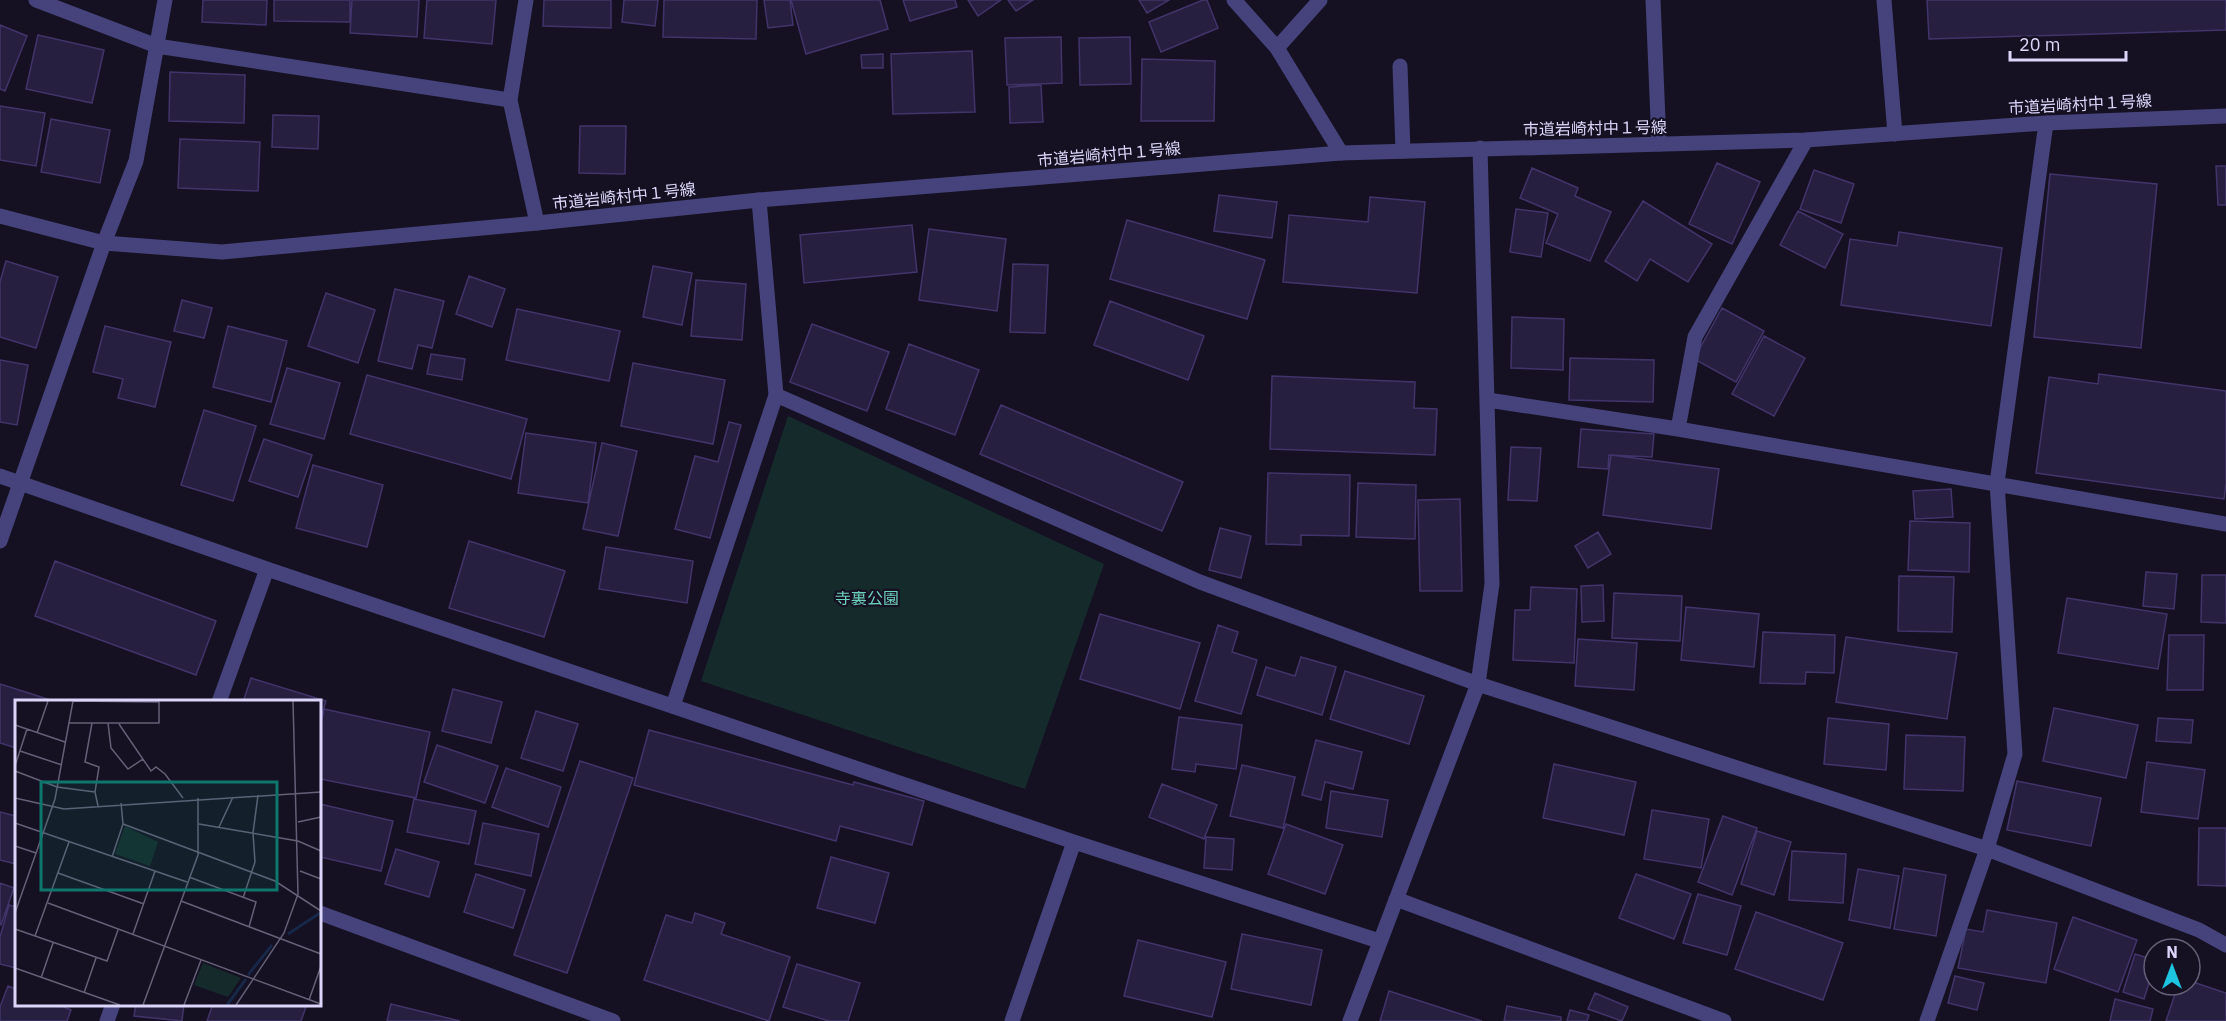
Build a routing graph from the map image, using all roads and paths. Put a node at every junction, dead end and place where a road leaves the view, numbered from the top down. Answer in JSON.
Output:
{"nodes":[{"id":1,"x":36,"y":0,"type":"edge"},
{"id":2,"x":165,"y":0,"type":"edge"},
{"id":3,"x":526,"y":0,"type":"edge"},
{"id":4,"x":1234,"y":0,"type":"edge"},
{"id":5,"x":1320,"y":0,"type":"edge"},
{"id":6,"x":1653,"y":0,"type":"edge"},
{"id":7,"x":1884,"y":0,"type":"edge"},
{"id":8,"x":157,"y":46,"type":"junction"},
{"id":9,"x":1277,"y":48,"type":"junction"},
{"id":10,"x":1400,"y":66,"type":"dead end"},
{"id":11,"x":510,"y":99,"type":"junction"},
{"id":12,"x":2226,"y":116,"type":"edge"},
{"id":13,"x":2046,"y":123,"type":"junction"},
{"id":14,"x":1895,"y":134,"type":"junction"},
{"id":15,"x":1806,"y":140,"type":"junction"},
{"id":16,"x":1659,"y":144,"type":"junction"},
{"id":17,"x":1480,"y":148,"type":"junction"},
{"id":18,"x":1403,"y":151,"type":"junction"},
{"id":19,"x":1341,"y":153,"type":"junction"},
{"id":20,"x":759,"y":200,"type":"junction"},
{"id":21,"x":0,"y":216,"type":"edge"},
{"id":22,"x":537,"y":223,"type":"junction"},
{"id":23,"x":104,"y":243,"type":"junction"},
{"id":24,"x":776,"y":395,"type":"junction"},
{"id":25,"x":1488,"y":400,"type":"junction"},
{"id":26,"x":1678,"y":429,"type":"junction"},
{"id":27,"x":0,"y":476,"type":"edge"},
{"id":28,"x":21,"y":483,"type":"junction"},
{"id":29,"x":1996,"y":483,"type":"junction"},
{"id":30,"x":2226,"y":524,"type":"edge"},
{"id":31,"x":0,"y":541,"type":"edge"},
{"id":32,"x":267,"y":569,"type":"junction"},
{"id":33,"x":1478,"y":684,"type":"junction"},
{"id":34,"x":220,"y":700,"type":"edge"},
{"id":35,"x":674,"y":706,"type":"junction"},
{"id":36,"x":1074,"y":842,"type":"junction"},
{"id":37,"x":1987,"y":849,"type":"junction"},
{"id":38,"x":1396,"y":898,"type":"junction"},
{"id":39,"x":321,"y":913,"type":"edge"},
{"id":40,"x":1379,"y":941,"type":"junction"},
{"id":41,"x":2226,"y":945,"type":"edge"},
{"id":42,"x":113,"y":1006,"type":"edge"},
{"id":43,"x":107,"y":1021,"type":"edge"},
{"id":44,"x":613,"y":1021,"type":"edge"},
{"id":45,"x":1012,"y":1021,"type":"edge"},
{"id":46,"x":1350,"y":1021,"type":"edge"},
{"id":47,"x":1724,"y":1021,"type":"edge"},
{"id":48,"x":1927,"y":1021,"type":"edge"}],
"edges":[{"from":1,"to":8,"type":"street"},
{"from":2,"to":8,"type":"street"},
{"from":3,"to":11,"type":"street"},
{"from":4,"to":9,"type":"street"},
{"from":5,"to":9,"type":"street"},
{"from":6,"to":16,"type":"street"},
{"from":7,"to":14,"type":"street"},
{"from":8,"to":11,"type":"street"},
{"from":8,"to":23,"type":"street"},
{"from":9,"to":19,"type":"street"},
{"from":10,"to":18,"type":"street"},
{"from":11,"to":22,"type":"street"},
{"from":12,"to":13,"type":"street","name":"市道岩崎村中１号線"},
{"from":13,"to":14,"type":"street","name":"市道岩崎村中１号線"},
{"from":13,"to":29,"type":"street"},
{"from":14,"to":15,"type":"street","name":"市道岩崎村中１号線"},
{"from":15,"to":16,"type":"street","name":"市道岩崎村中１号線"},
{"from":15,"to":26,"type":"street"},
{"from":16,"to":17,"type":"street","name":"市道岩崎村中１号線"},
{"from":17,"to":18,"type":"street","name":"市道岩崎村中１号線"},
{"from":17,"to":25,"type":"street"},
{"from":18,"to":19,"type":"street","name":"市道岩崎村中１号線"},
{"from":19,"to":20,"type":"street","name":"市道岩崎村中１号線"},
{"from":20,"to":22,"type":"street","name":"市道岩崎村中１号線"},
{"from":20,"to":24,"type":"street"},
{"from":21,"to":23,"type":"street","name":"市道岩崎村中１号線"},
{"from":22,"to":23,"type":"street","name":"市道岩崎村中１号線"},
{"from":23,"to":28,"type":"street"},
{"from":24,"to":33,"type":"street"},
{"from":24,"to":35,"type":"street"},
{"from":25,"to":26,"type":"street"},
{"from":25,"to":33,"type":"street"},
{"from":26,"to":29,"type":"street"},
{"from":27,"to":28,"type":"street"},
{"from":28,"to":31,"type":"street"},
{"from":28,"to":32,"type":"street"},
{"from":29,"to":30,"type":"street"},
{"from":29,"to":37,"type":"street"},
{"from":32,"to":34,"type":"street"},
{"from":32,"to":35,"type":"street"},
{"from":33,"to":37,"type":"street"},
{"from":33,"to":38,"type":"street"},
{"from":35,"to":36,"type":"street"},
{"from":36,"to":40,"type":"street"},
{"from":36,"to":45,"type":"street"},
{"from":37,"to":41,"type":"street"},
{"from":37,"to":48,"type":"street"},
{"from":38,"to":40,"type":"street"},
{"from":38,"to":47,"type":"street"},
{"from":39,"to":44,"type":"street"},
{"from":40,"to":46,"type":"street"},
{"from":42,"to":43,"type":"street"}]}
